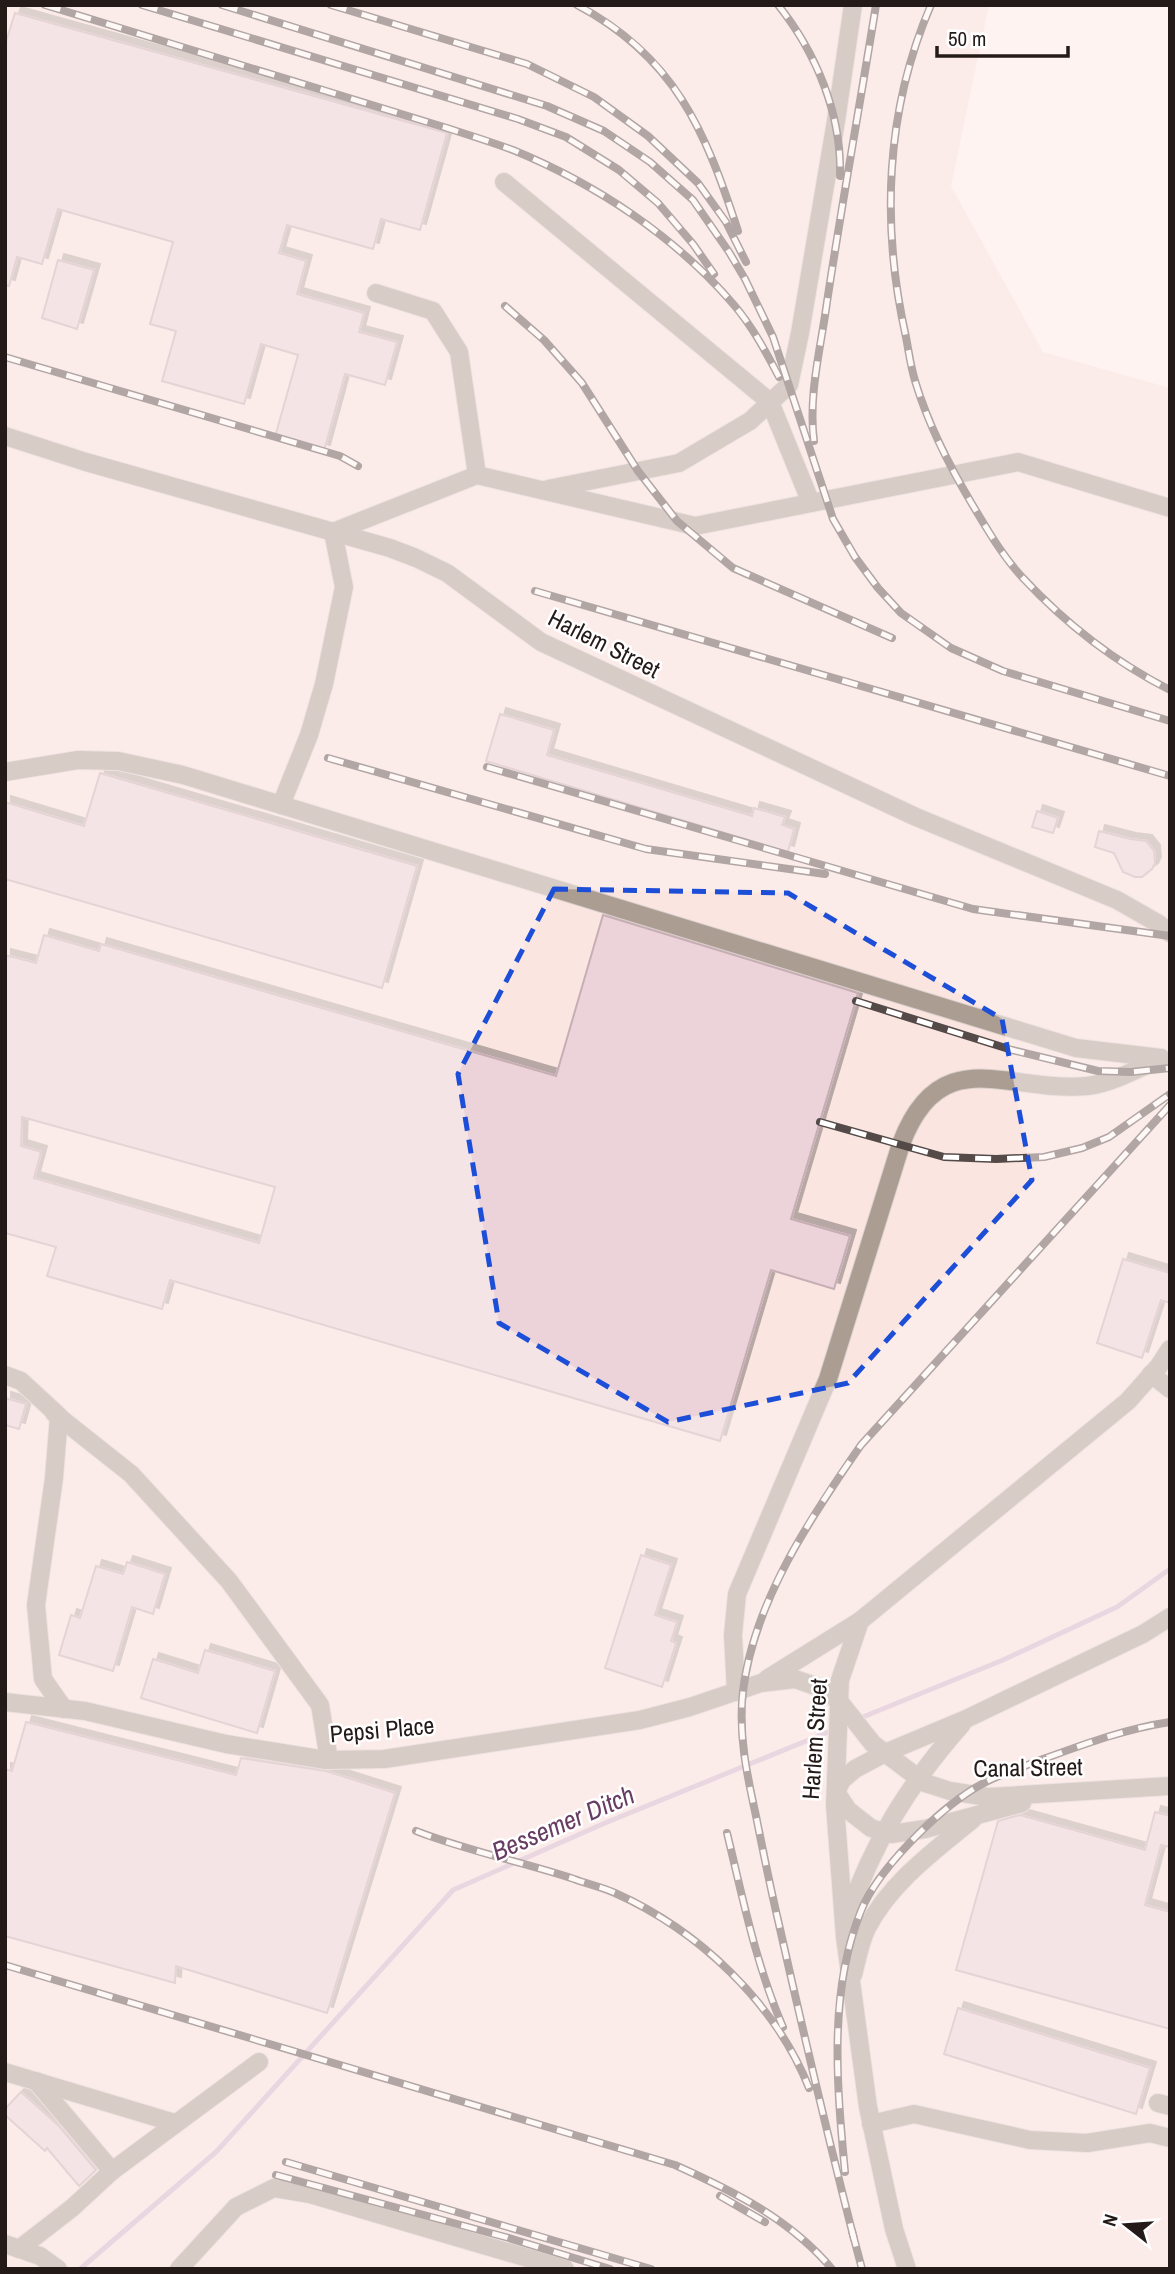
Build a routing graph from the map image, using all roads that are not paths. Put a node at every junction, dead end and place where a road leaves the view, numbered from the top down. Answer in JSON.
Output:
{"nodes":[{"id":1,"x":853,"y":5,"type":"edge"},
{"id":2,"x":504,"y":182,"type":"dead end"},
{"id":3,"x":376,"y":293,"type":"dead end"},
{"id":4,"x":771,"y":402,"type":"junction"},
{"id":5,"x":5,"y":436,"type":"edge"},
{"id":6,"x":477,"y":475,"type":"junction"},
{"id":7,"x":541,"y":490,"type":"junction"},
{"id":8,"x":811,"y":503,"type":"junction"},
{"id":9,"x":1170,"y":508,"type":"edge"},
{"id":10,"x":334,"y":532,"type":"junction"},
{"id":11,"x":5,"y":772,"type":"edge"},
{"id":12,"x":281,"y":805,"type":"junction"},
{"id":13,"x":1170,"y":933,"type":"edge"},
{"id":14,"x":1166,"y":1055,"type":"edge"},
{"id":15,"x":1170,"y":1349,"type":"edge"},
{"id":16,"x":1152,"y":1374,"type":"junction"},
{"id":17,"x":5,"y":1375,"type":"edge"},
{"id":18,"x":1170,"y":1389,"type":"edge"},
{"id":19,"x":54,"y":1413,"type":"junction"},
{"id":20,"x":1170,"y":1617,"type":"edge"},
{"id":21,"x":860,"y":1621,"type":"junction"},
{"id":22,"x":761,"y":1683,"type":"junction"},
{"id":23,"x":736,"y":1692,"type":"junction"},
{"id":24,"x":839,"y":1701,"type":"junction"},
{"id":25,"x":5,"y":1702,"type":"edge"},
{"id":26,"x":64,"y":1709,"type":"junction"},
{"id":27,"x":966,"y":1719,"type":"junction"},
{"id":28,"x":885,"y":1753,"type":"junction"},
{"id":29,"x":329,"y":1760,"type":"junction"},
{"id":30,"x":918,"y":1777,"type":"junction"},
{"id":31,"x":1170,"y":1786,"type":"edge"},
{"id":32,"x":835,"y":1791,"type":"junction"},
{"id":33,"x":1060,"y":1793,"type":"junction"},
{"id":34,"x":978,"y":1815,"type":"junction"},
{"id":35,"x":884,"y":1832,"type":"junction"},
{"id":36,"x":839,"y":1868,"type":"junction"},
{"id":37,"x":896,"y":1885,"type":"junction"},
{"id":38,"x":858,"y":1886,"type":"junction"},
{"id":39,"x":844,"y":1924,"type":"junction"},
{"id":40,"x":851,"y":1982,"type":"junction"},
{"id":41,"x":259,"y":2062,"type":"dead end"},
{"id":42,"x":5,"y":2072,"type":"edge"},
{"id":43,"x":36,"y":2081,"type":"junction"},
{"id":44,"x":175,"y":2123,"type":"junction"},
{"id":45,"x":872,"y":2124,"type":"junction"},
{"id":46,"x":1170,"y":2138,"type":"edge"},
{"id":47,"x":112,"y":2171,"type":"junction"},
{"id":48,"x":12,"y":2246,"type":"edge"},
{"id":49,"x":58,"y":2269,"type":"edge"},
{"id":50,"x":179,"y":2269,"type":"edge"},
{"id":51,"x":565,"y":2269,"type":"edge"},
{"id":52,"x":907,"y":2269,"type":"edge"}],
"edges":[{"from":1,"to":4,"type":"lane"},
{"from":2,"to":4,"type":"lane"},
{"from":3,"to":6,"type":"lane"},
{"from":4,"to":7,"type":"lane"},
{"from":4,"to":8,"type":"lane"},
{"from":5,"to":10,"type":"lane","name":"Harlem Street"},
{"from":6,"to":7,"type":"lane"},
{"from":6,"to":10,"type":"lane"},
{"from":7,"to":8,"type":"lane"},
{"from":8,"to":9,"type":"lane"},
{"from":10,"to":12,"type":"lane"},
{"from":10,"to":13,"type":"lane","name":"Harlem Street"},
{"from":11,"to":12,"type":"lane"},
{"from":12,"to":14,"type":"lane"},
{"from":14,"to":23,"type":"lane"},
{"from":15,"to":16,"type":"lane"},
{"from":16,"to":18,"type":"lane"},
{"from":16,"to":21,"type":"lane"},
{"from":17,"to":19,"type":"lane"},
{"from":19,"to":26,"type":"lane"},
{"from":19,"to":29,"type":"lane"},
{"from":20,"to":27,"type":"lane"},
{"from":21,"to":22,"type":"lane"},
{"from":21,"to":24,"type":"lane","name":"Harlem Street"},
{"from":22,"to":23,"type":"lane","name":"Pepsi Place"},
{"from":22,"to":24,"type":"lane"},
{"from":23,"to":29,"type":"lane","name":"Pepsi Place"},
{"from":24,"to":28,"type":"lane","name":"Canal Street"},
{"from":24,"to":32,"type":"lane","name":"Harlem Street"},
{"from":25,"to":26,"type":"lane","name":"Pepsi Place"},
{"from":26,"to":29,"type":"lane","name":"Pepsi Place"},
{"from":27,"to":28,"type":"lane"},
{"from":27,"to":30,"type":"lane"},
{"from":28,"to":30,"type":"lane","name":"Canal Street"},
{"from":28,"to":32,"type":"lane"},
{"from":30,"to":33,"type":"lane","name":"Canal Street"},
{"from":30,"to":35,"type":"lane"},
{"from":31,"to":33,"type":"lane","name":"Canal Street"},
{"from":32,"to":35,"type":"lane"},
{"from":32,"to":36,"type":"lane","name":"Harlem Street"},
{"from":33,"to":34,"type":"lane"},
{"from":34,"to":35,"type":"lane"},
{"from":34,"to":37,"type":"lane"},
{"from":35,"to":38,"type":"lane"},
{"from":36,"to":38,"type":"lane"},
{"from":36,"to":39,"type":"lane","name":"Harlem Street"},
{"from":37,"to":38,"type":"lane"},
{"from":37,"to":40,"type":"lane"},
{"from":38,"to":39,"type":"lane"},
{"from":39,"to":40,"type":"lane","name":"Harlem Street"},
{"from":40,"to":45,"type":"lane","name":"Harlem Street"},
{"from":41,"to":44,"type":"lane"},
{"from":42,"to":43,"type":"lane"},
{"from":43,"to":44,"type":"lane"},
{"from":43,"to":47,"type":"lane"},
{"from":44,"to":47,"type":"lane"},
{"from":45,"to":46,"type":"lane"},
{"from":45,"to":52,"type":"lane","name":"Harlem Street"},
{"from":47,"to":48,"type":"lane"},
{"from":48,"to":49,"type":"lane"},
{"from":50,"to":51,"type":"lane"}]}
